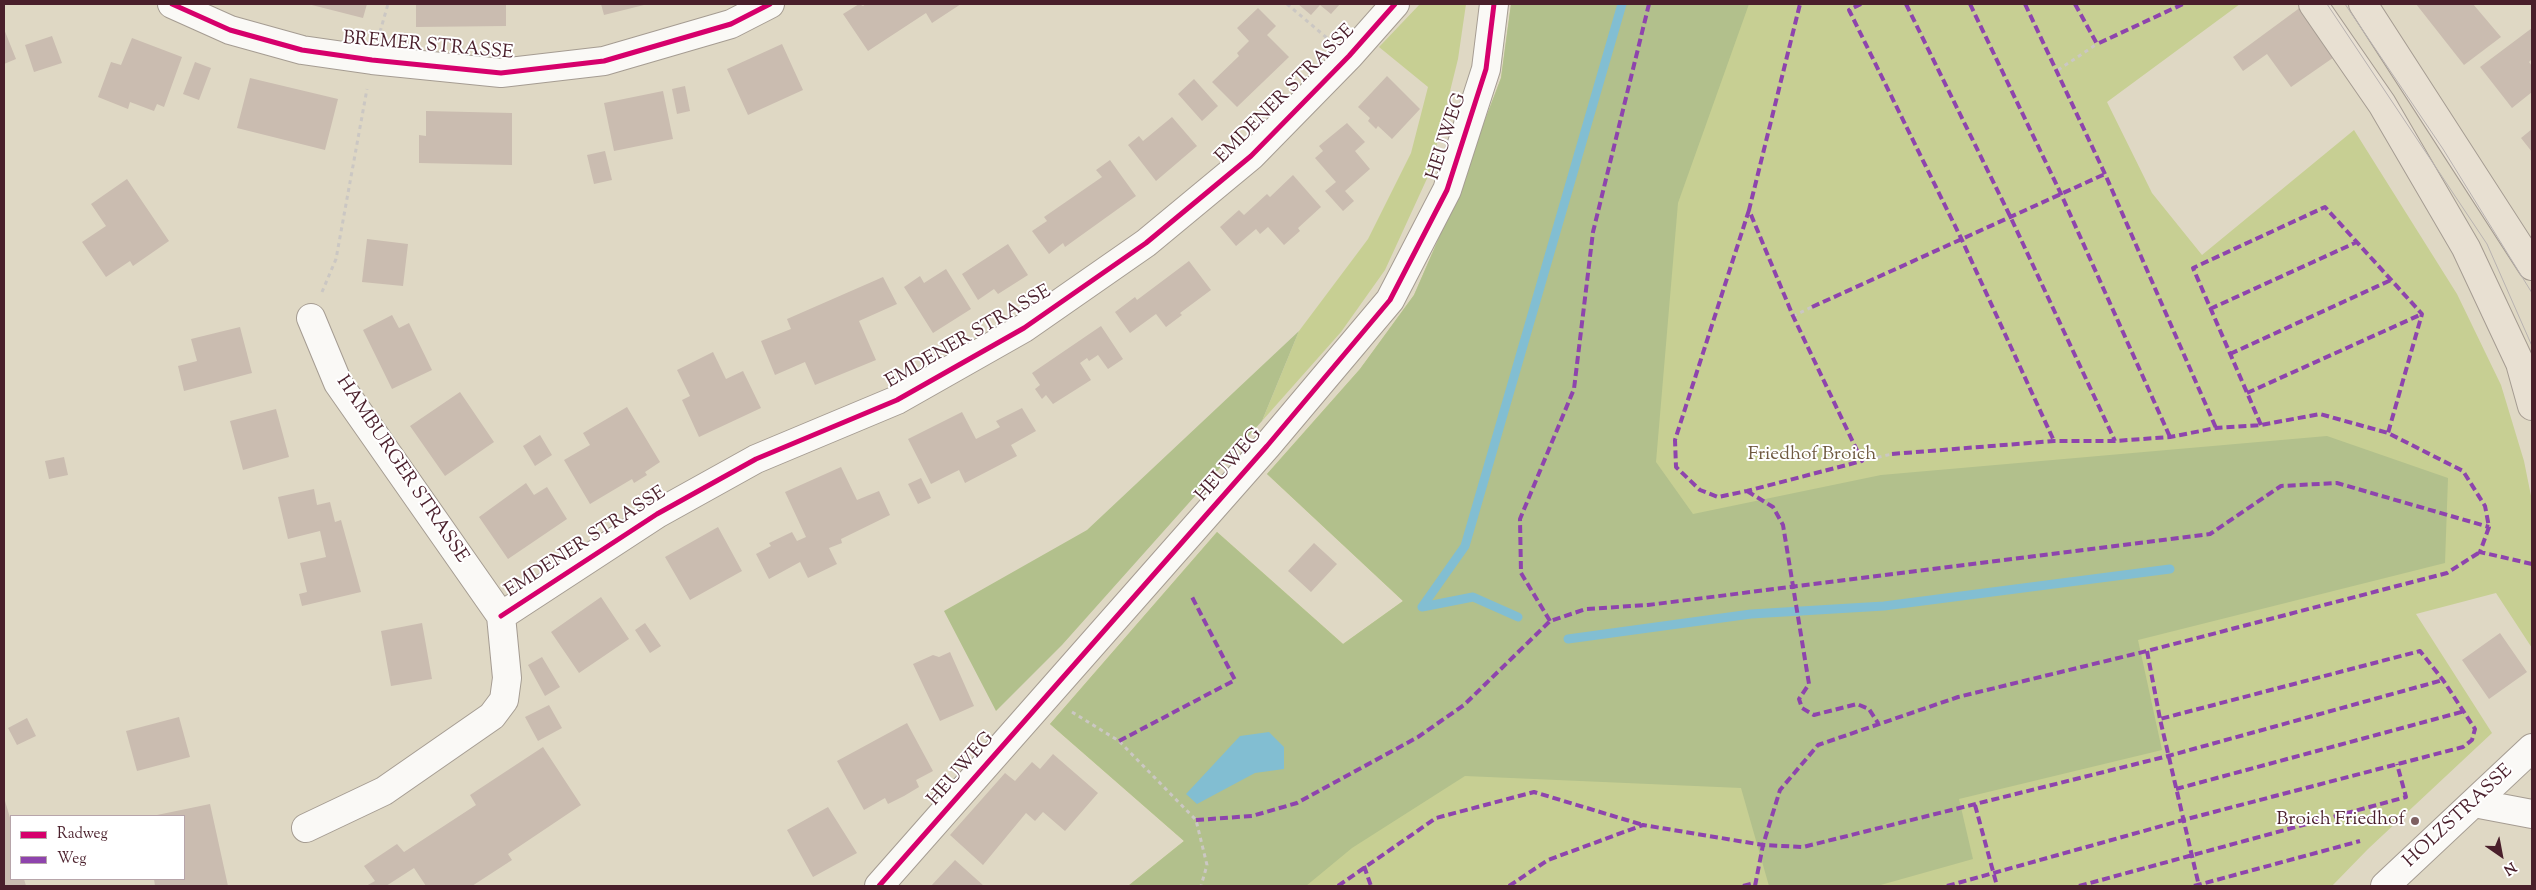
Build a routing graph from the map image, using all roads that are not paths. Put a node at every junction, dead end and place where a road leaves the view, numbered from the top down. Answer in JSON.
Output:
{"nodes":[{"id":1,"x":172,"y":4,"type":"edge"},
{"id":2,"x":770,"y":4,"type":"edge"},
{"id":3,"x":1395,"y":4,"type":"edge"},
{"id":4,"x":1494,"y":4,"type":"edge"},
{"id":5,"x":2313,"y":4,"type":"edge"},
{"id":6,"x":2363,"y":4,"type":"edge"},
{"id":7,"x":2532,"y":264,"type":"edge"},
{"id":8,"x":311,"y":318,"type":"road end"},
{"id":9,"x":2532,"y":406,"type":"edge"},
{"id":10,"x":500,"y":616,"type":"junction"},
{"id":11,"x":2532,"y":748,"type":"edge"},
{"id":12,"x":2474,"y":803,"type":"junction"},
{"id":13,"x":2532,"y":814,"type":"edge"},
{"id":14,"x":306,"y":828,"type":"dead end"},
{"id":15,"x":880,"y":886,"type":"edge"},
{"id":16,"x":2385,"y":886,"type":"edge"}],
"edges":[{"from":1,"to":2,"type":"street","name":"BREMER STRASSE"},
{"from":3,"to":10,"type":"street","name":"EMDENER STRASSE"},
{"from":4,"to":15,"type":"street","name":"HEUWEG"},
{"from":5,"to":9,"type":"main road"},
{"from":6,"to":7,"type":"main road"},
{"from":8,"to":10,"type":"street","name":"HAMBURGER STRASSE"},
{"from":10,"to":14,"type":"street","name":"EMDENER STRASSE"},
{"from":11,"to":12,"type":"street","name":"HOLZSTRASSE"},
{"from":12,"to":13,"type":"street"},
{"from":12,"to":16,"type":"street","name":"HOLZSTRASSE"}]}
